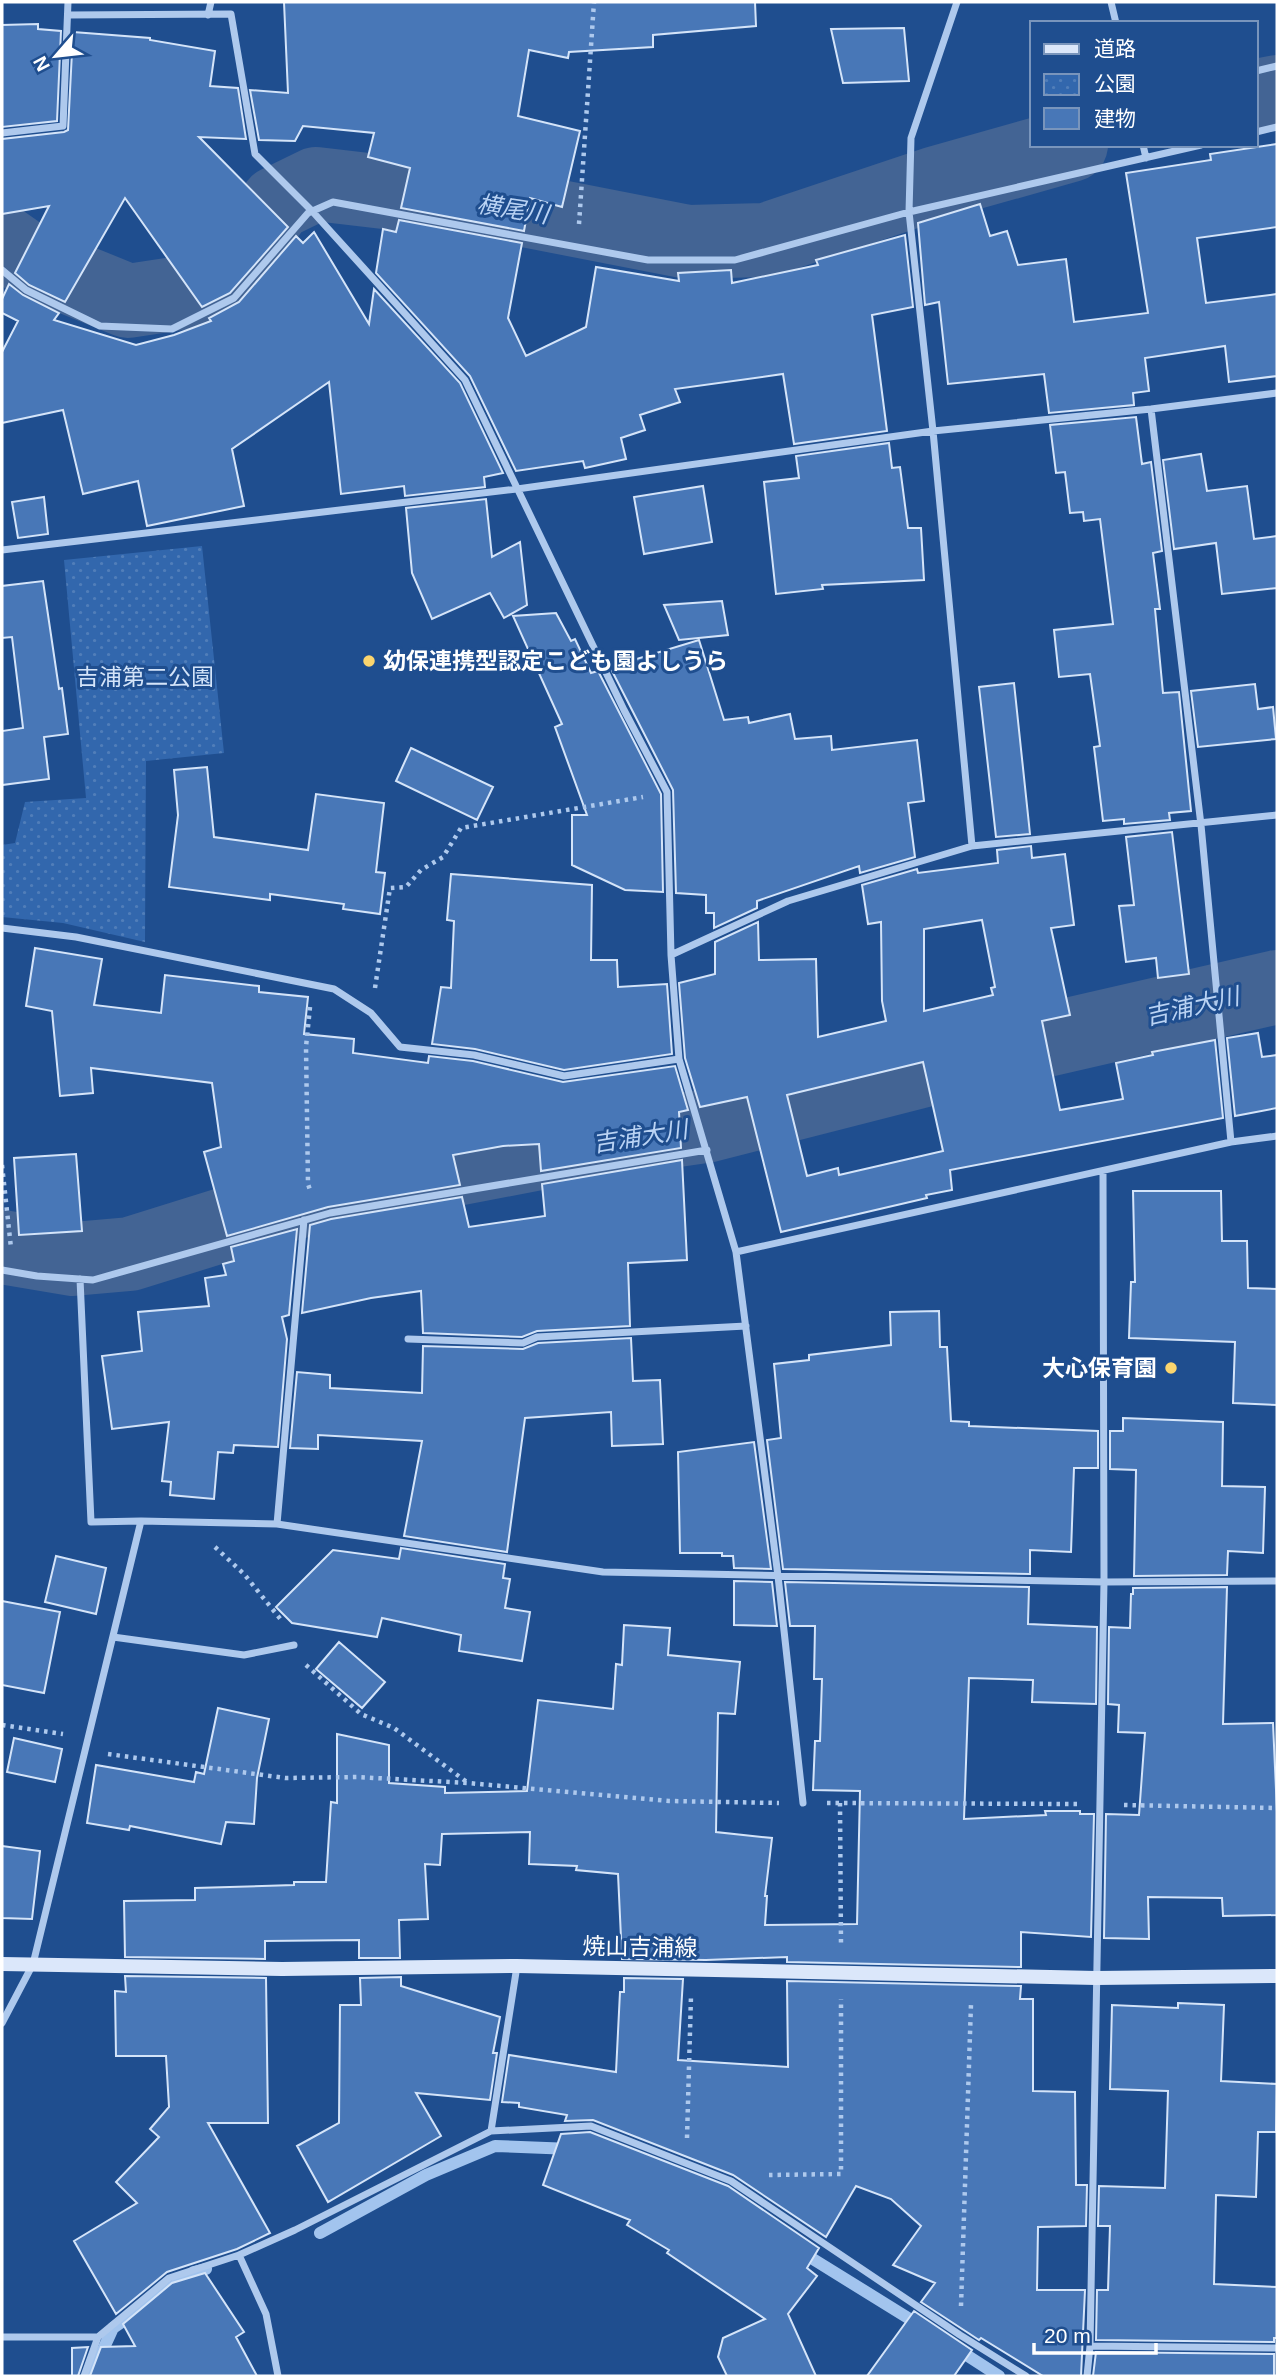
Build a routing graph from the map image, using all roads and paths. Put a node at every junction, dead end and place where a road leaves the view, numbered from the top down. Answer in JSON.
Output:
{"nodes":[{"id":1,"x":68,"y":2,"type":"edge"},
{"id":2,"x":211,"y":2,"type":"edge"},
{"id":3,"x":594,"y":2,"type":"edge"},
{"id":4,"x":957,"y":2,"type":"edge"},
{"id":5,"x":1111,"y":2,"type":"edge"},
{"id":6,"x":68,"y":15,"type":"junction"},
{"id":7,"x":208,"y":15,"type":"junction"},
{"id":8,"x":1116,"y":21,"type":"edge"},
{"id":9,"x":1277,"y":66,"type":"edge"},
{"id":10,"x":1258,"y":71,"type":"edge"},
{"id":11,"x":1277,"y":127,"type":"edge"},
{"id":12,"x":1258,"y":132,"type":"edge"},
{"id":13,"x":2,"y":133,"type":"edge"},
{"id":14,"x":1143,"y":147,"type":"edge"},
{"id":15,"x":1192,"y":147,"type":"edge"},
{"id":16,"x":1146,"y":158,"type":"junction"},
{"id":17,"x":580,"y":205,"type":"dead end"},
{"id":18,"x":312,"y":211,"type":"junction"},
{"id":19,"x":909,"y":212,"type":"junction"},
{"id":20,"x":2,"y":270,"type":"edge"},
{"id":21,"x":1277,"y":393,"type":"edge"},
{"id":22,"x":1151,"y":409,"type":"junction"},
{"id":23,"x":933,"y":431,"type":"junction"},
{"id":24,"x":517,"y":489,"type":"junction"},
{"id":25,"x":2,"y":550,"type":"edge"},
{"id":26,"x":667,"y":792,"type":"junction"},
{"id":27,"x":1277,"y":816,"type":"edge"},
{"id":28,"x":1201,"y":825,"type":"junction"},
{"id":29,"x":972,"y":846,"type":"junction"},
{"id":30,"x":2,"y":928,"type":"edge"},
{"id":31,"x":671,"y":955,"type":"junction"},
{"id":32,"x":312,"y":985,"type":"junction"},
{"id":33,"x":371,"y":1013,"type":"junction"},
{"id":34,"x":679,"y":1059,"type":"junction"},
{"id":35,"x":1277,"y":1136,"type":"edge"},
{"id":36,"x":1231,"y":1142,"type":"junction"},
{"id":37,"x":706,"y":1150,"type":"junction"},
{"id":38,"x":2,"y":1165,"type":"edge"},
{"id":39,"x":1103,"y":1171,"type":"junction"},
{"id":40,"x":308,"y":1184,"type":"dead end"},
{"id":41,"x":304,"y":1220,"type":"junction"},
{"id":42,"x":11,"y":1248,"type":"dead end"},
{"id":43,"x":736,"y":1252,"type":"junction"},
{"id":44,"x":2,"y":1270,"type":"edge"},
{"id":45,"x":80,"y":1279,"type":"junction"},
{"id":46,"x":746,"y":1326,"type":"junction"},
{"id":47,"x":408,"y":1339,"type":"dead end"},
{"id":48,"x":141,"y":1521,"type":"junction"},
{"id":49,"x":187,"y":1522,"type":"junction"},
{"id":50,"x":277,"y":1524,"type":"junction"},
{"id":51,"x":778,"y":1576,"type":"junction"},
{"id":52,"x":1277,"y":1581,"type":"edge"},
{"id":53,"x":1104,"y":1582,"type":"junction"},
{"id":54,"x":113,"y":1637,"type":"junction"},
{"id":55,"x":294,"y":1645,"type":"junction"},
{"id":56,"x":2,"y":1725,"type":"edge"},
{"id":57,"x":89,"y":1738,"type":"junction"},
{"id":58,"x":85,"y":1751,"type":"junction"},
{"id":59,"x":285,"y":1778,"type":"dead end"},
{"id":60,"x":468,"y":1783,"type":"dead end"},
{"id":61,"x":803,"y":1803,"type":"dead end"},
{"id":62,"x":840,"y":1803,"type":"dead end"},
{"id":63,"x":2,"y":1964,"type":"edge"},
{"id":64,"x":33,"y":1964,"type":"junction"},
{"id":65,"x":517,"y":1966,"type":"junction"},
{"id":66,"x":692,"y":1971,"type":"junction"},
{"id":67,"x":841,"y":1972,"type":"junction"},
{"id":68,"x":972,"y":1974,"type":"junction"},
{"id":69,"x":1277,"y":1976,"type":"edge"},
{"id":70,"x":1096,"y":1978,"type":"junction"},
{"id":71,"x":2,"y":2022,"type":"edge"},
{"id":72,"x":491,"y":2131,"type":"junction"},
{"id":73,"x":687,"y":2163,"type":"junction"},
{"id":74,"x":720,"y":2176,"type":"junction"},
{"id":75,"x":239,"y":2255,"type":"junction"},
{"id":76,"x":960,"y":2335,"type":"junction"},
{"id":77,"x":2,"y":2337,"type":"edge"},
{"id":78,"x":98,"y":2337,"type":"junction"},
{"id":79,"x":1090,"y":2346,"type":"junction"},
{"id":80,"x":1277,"y":2348,"type":"edge"},
{"id":81,"x":84,"y":2376,"type":"edge"},
{"id":82,"x":278,"y":2376,"type":"edge"},
{"id":83,"x":1026,"y":2376,"type":"edge"},
{"id":84,"x":1087,"y":2376,"type":"edge"}],
"edges":[{"from":1,"to":6,"type":"street"},
{"from":2,"to":7,"type":"street"},
{"from":3,"to":17,"type":"path"},
{"from":4,"to":19,"type":"street"},
{"from":5,"to":8,"type":"street"},
{"from":6,"to":7,"type":"street"},
{"from":6,"to":13,"type":"street"},
{"from":7,"to":18,"type":"street"},
{"from":9,"to":10,"type":"street"},
{"from":11,"to":12,"type":"street"},
{"from":14,"to":16,"type":"street"},
{"from":15,"to":16,"type":"street"},
{"from":16,"to":19,"type":"street"},
{"from":18,"to":19,"type":"street"},
{"from":18,"to":20,"type":"street"},
{"from":18,"to":24,"type":"street"},
{"from":19,"to":23,"type":"street"},
{"from":21,"to":22,"type":"street"},
{"from":22,"to":23,"type":"street"},
{"from":22,"to":28,"type":"street"},
{"from":23,"to":24,"type":"street"},
{"from":23,"to":29,"type":"street"},
{"from":24,"to":25,"type":"street"},
{"from":24,"to":26,"type":"street"},
{"from":26,"to":31,"type":"street"},
{"from":26,"to":33,"type":"path"},
{"from":27,"to":28,"type":"street"},
{"from":28,"to":29,"type":"street"},
{"from":28,"to":36,"type":"street"},
{"from":29,"to":31,"type":"street"},
{"from":30,"to":32,"type":"street"},
{"from":31,"to":34,"type":"street"},
{"from":32,"to":33,"type":"street"},
{"from":32,"to":40,"type":"path"},
{"from":33,"to":34,"type":"street"},
{"from":34,"to":37,"type":"street"},
{"from":35,"to":36,"type":"street"},
{"from":36,"to":39,"type":"street"},
{"from":37,"to":41,"type":"street"},
{"from":37,"to":43,"type":"street"},
{"from":38,"to":42,"type":"path"},
{"from":39,"to":43,"type":"street"},
{"from":39,"to":53,"type":"street"},
{"from":41,"to":45,"type":"street"},
{"from":41,"to":50,"type":"street"},
{"from":43,"to":46,"type":"street"},
{"from":44,"to":45,"type":"street"},
{"from":45,"to":48,"type":"street"},
{"from":46,"to":47,"type":"street"},
{"from":46,"to":51,"type":"street"},
{"from":48,"to":49,"type":"street"},
{"from":48,"to":54,"type":"street"},
{"from":49,"to":50,"type":"street"},
{"from":49,"to":55,"type":"path"},
{"from":50,"to":51,"type":"street"},
{"from":51,"to":53,"type":"street"},
{"from":51,"to":61,"type":"street"},
{"from":52,"to":53,"type":"street"},
{"from":53,"to":70,"type":"street"},
{"from":54,"to":55,"type":"street"},
{"from":54,"to":57,"type":"street"},
{"from":55,"to":60,"type":"path"},
{"from":56,"to":57,"type":"path"},
{"from":57,"to":58,"type":"street"},
{"from":58,"to":59,"type":"path"},
{"from":58,"to":64,"type":"street"},
{"from":62,"to":67,"type":"path"},
{"from":63,"to":64,"type":"main road","name":"焼山吉浦線"},
{"from":64,"to":65,"type":"main road","name":"焼山吉浦線"},
{"from":64,"to":71,"type":"street"},
{"from":65,"to":66,"type":"main road","name":"焼山吉浦線"},
{"from":65,"to":72,"type":"street"},
{"from":66,"to":67,"type":"main road","name":"焼山吉浦線"},
{"from":66,"to":73,"type":"path"},
{"from":67,"to":68,"type":"main road","name":"焼山吉浦線"},
{"from":67,"to":74,"type":"path"},
{"from":68,"to":70,"type":"main road","name":"焼山吉浦線"},
{"from":68,"to":76,"type":"path"},
{"from":69,"to":70,"type":"main road","name":"焼山吉浦線"},
{"from":70,"to":79,"type":"street"},
{"from":72,"to":73,"type":"street"},
{"from":72,"to":75,"type":"street"},
{"from":73,"to":74,"type":"street"},
{"from":74,"to":76,"type":"street"},
{"from":75,"to":78,"type":"street"},
{"from":75,"to":82,"type":"street"},
{"from":76,"to":83,"type":"street"},
{"from":77,"to":78,"type":"street"},
{"from":78,"to":81,"type":"street"},
{"from":79,"to":80,"type":"street"},
{"from":79,"to":84,"type":"street"}]}
